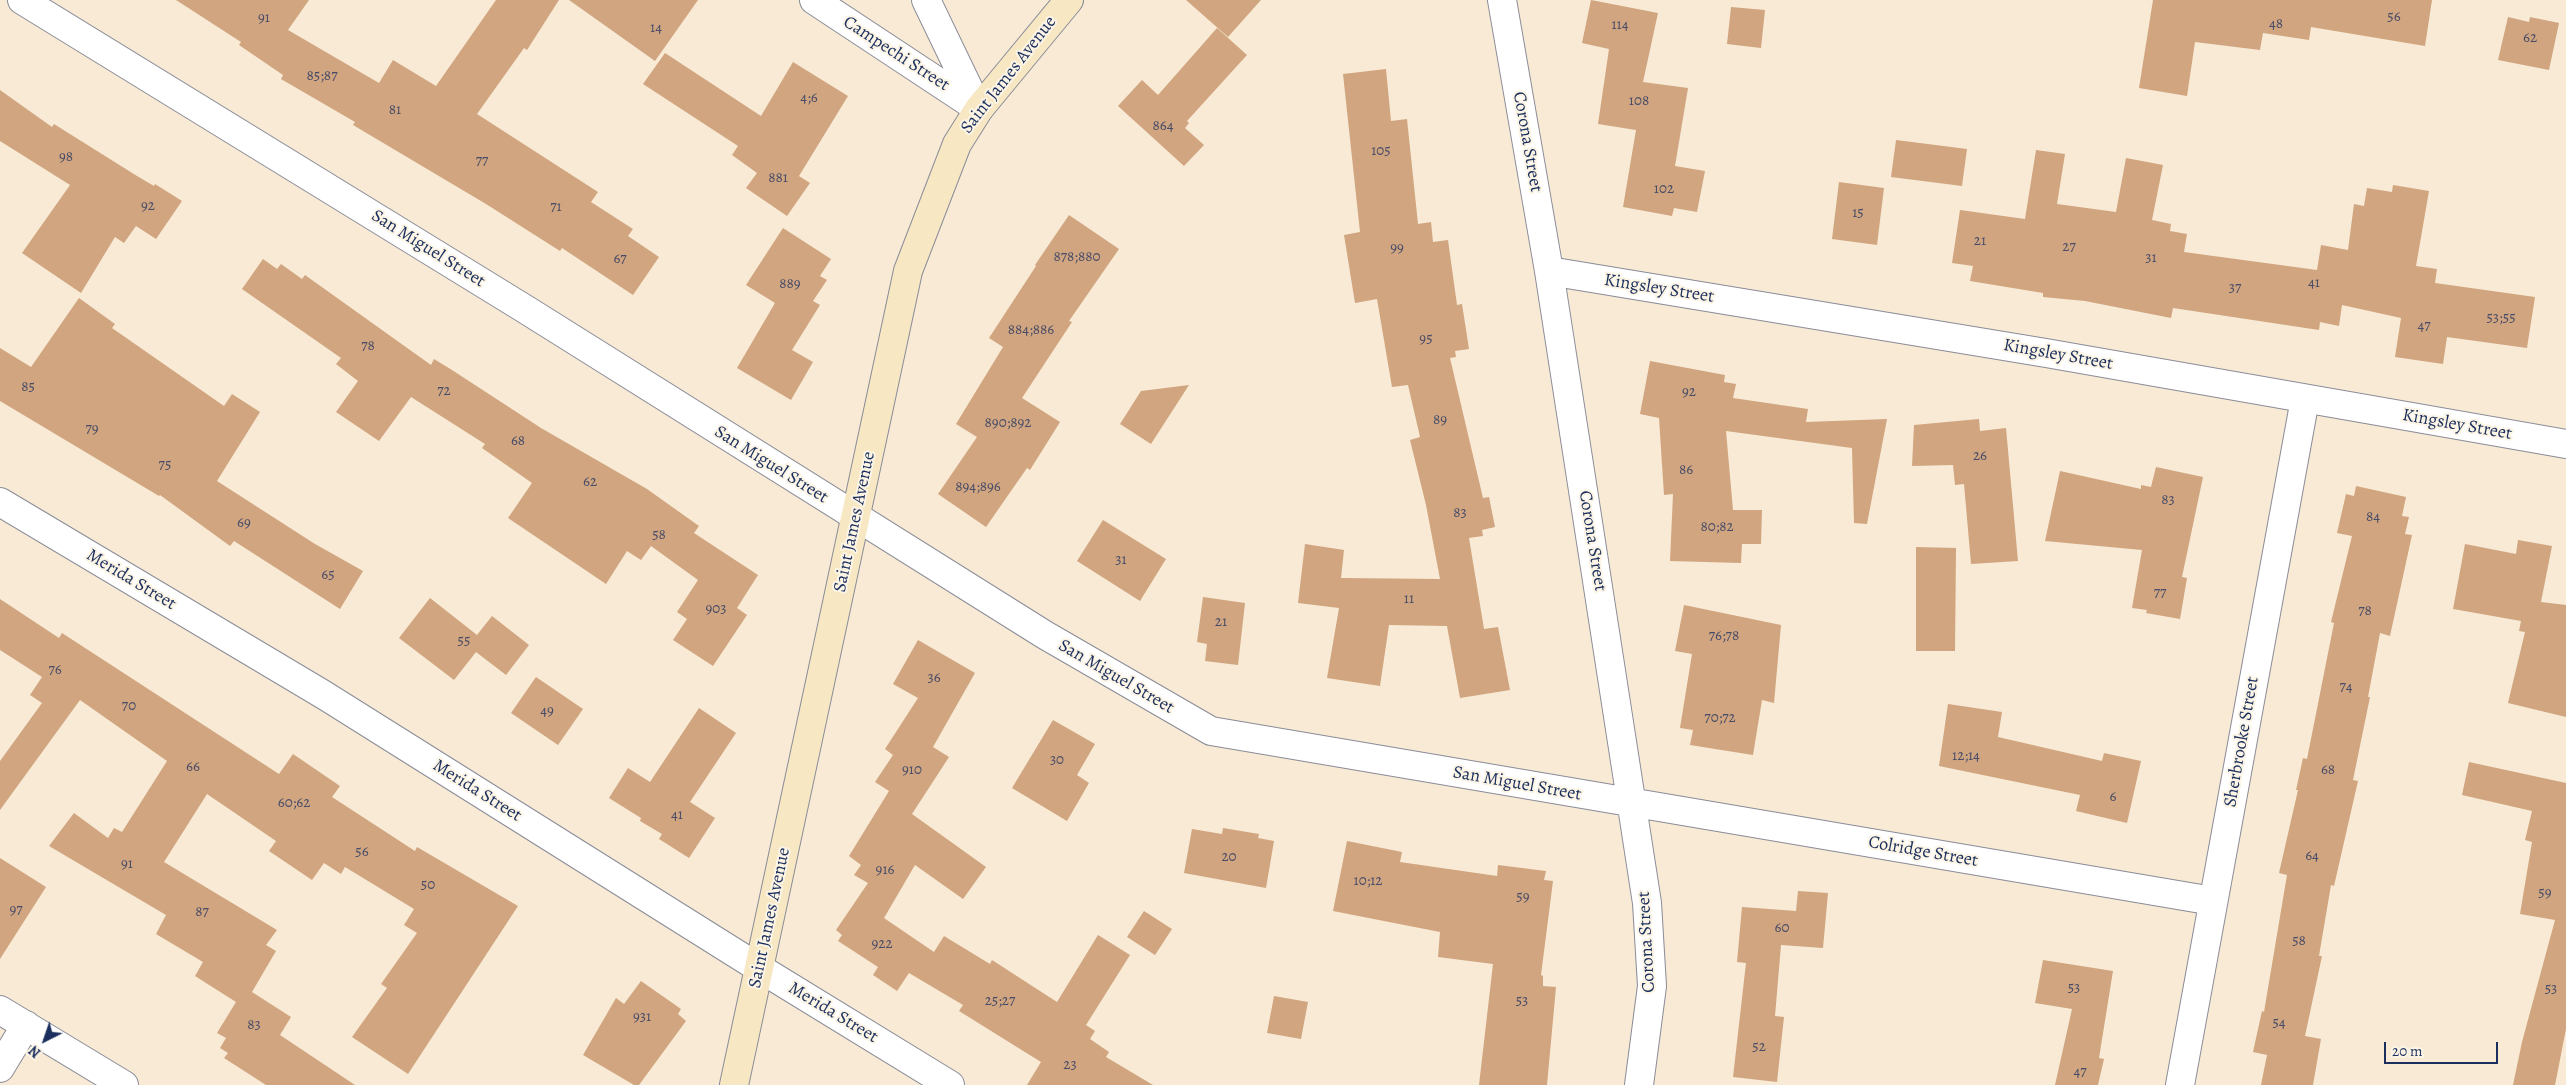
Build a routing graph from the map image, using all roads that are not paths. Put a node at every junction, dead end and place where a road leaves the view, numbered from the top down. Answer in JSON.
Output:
{"nodes":[{"id":1,"x":22,"y":0,"type":"edge"},
{"id":2,"x":814,"y":0,"type":"edge"},
{"id":3,"x":926,"y":0,"type":"edge"},
{"id":4,"x":1069,"y":0,"type":"edge"},
{"id":5,"x":1502,"y":0,"type":"edge"},
{"id":6,"x":979,"y":109,"type":"junction"},
{"id":7,"x":1550,"y":271,"type":"junction"},
{"id":8,"x":2305,"y":399,"type":"junction"},
{"id":9,"x":2566,"y":444,"type":"edge"},
{"id":10,"x":0,"y":502,"type":"edge"},
{"id":11,"x":856,"y":518,"type":"junction"},
{"id":12,"x":1632,"y":803,"type":"junction"},
{"id":13,"x":2213,"y":901,"type":"junction"},
{"id":14,"x":759,"y":968,"type":"junction"},
{"id":15,"x":0,"y":1010,"type":"edge"},
{"id":16,"x":26,"y":1025,"type":"junction"},
{"id":17,"x":0,"y":1068,"type":"edge"},
{"id":18,"x":124,"y":1085,"type":"edge"},
{"id":19,"x":734,"y":1085,"type":"edge"},
{"id":20,"x":950,"y":1085,"type":"edge"},
{"id":21,"x":1639,"y":1085,"type":"edge"},
{"id":22,"x":2180,"y":1085,"type":"edge"}],
"edges":[{"from":1,"to":11,"type":"street","name":"San Miguel Street"},
{"from":2,"to":6,"type":"street","name":"Campechi Street"},
{"from":3,"to":6,"type":"street"},
{"from":4,"to":6,"type":"main road","name":"Saint James Avenue"},
{"from":5,"to":7,"type":"street","name":"Corona Street"},
{"from":6,"to":11,"type":"main road","name":"Saint James Avenue"},
{"from":7,"to":8,"type":"street","name":"Kingsley Street"},
{"from":7,"to":12,"type":"street","name":"Corona Street"},
{"from":8,"to":9,"type":"street","name":"Kingsley Street"},
{"from":8,"to":13,"type":"street","name":"Sherbrooke Street"},
{"from":10,"to":14,"type":"street","name":"Merida Street"},
{"from":11,"to":12,"type":"street","name":"San Miguel Street"},
{"from":11,"to":14,"type":"main road","name":"Saint James Avenue"},
{"from":12,"to":13,"type":"street","name":"Colridge Street"},
{"from":12,"to":21,"type":"street","name":"Corona Street"},
{"from":13,"to":22,"type":"street","name":"Sherbrooke Street"},
{"from":14,"to":19,"type":"main road","name":"Saint James Avenue"},
{"from":14,"to":20,"type":"street","name":"Merida Street"},
{"from":15,"to":16,"type":"street"},
{"from":16,"to":17,"type":"street"},
{"from":16,"to":18,"type":"street"}]}
